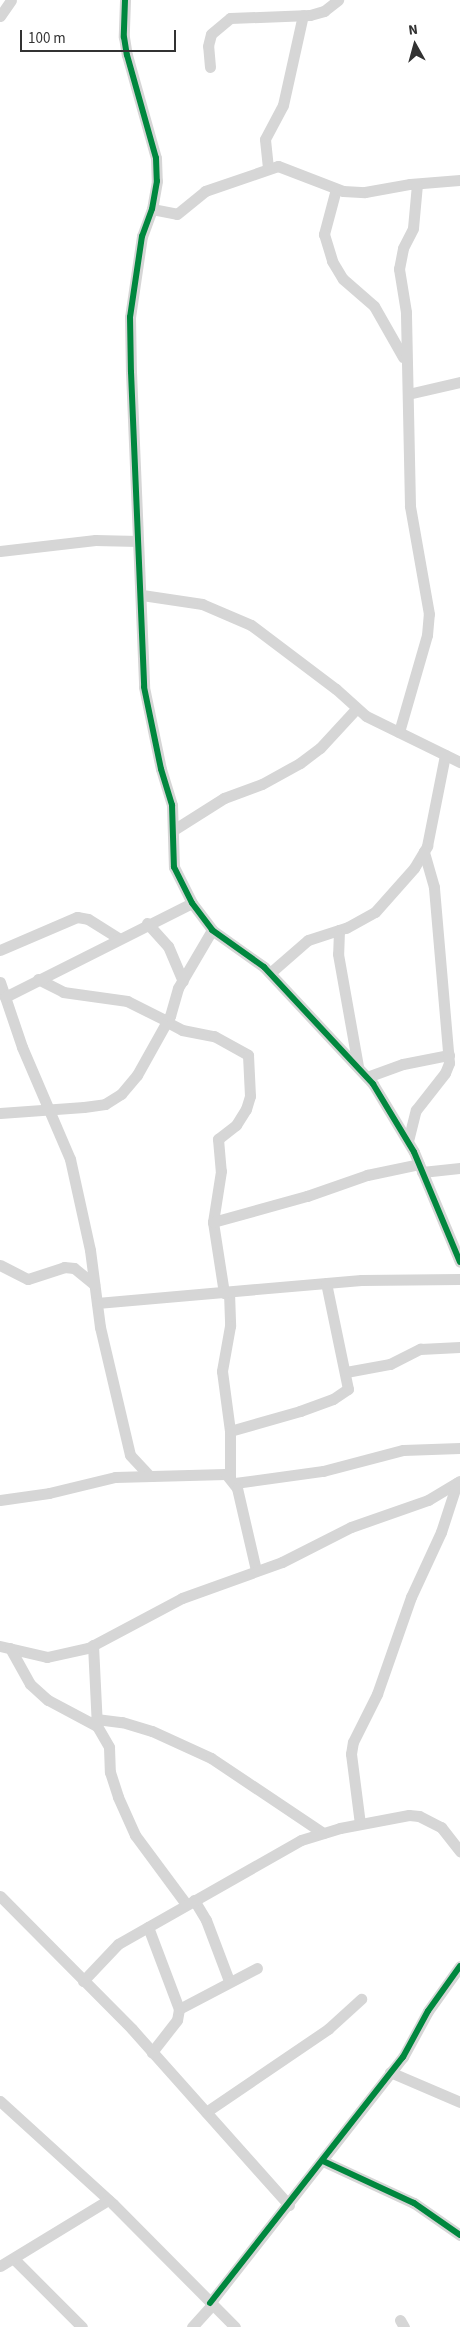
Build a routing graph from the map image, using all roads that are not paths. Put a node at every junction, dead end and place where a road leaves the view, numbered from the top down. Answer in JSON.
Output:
{"nodes":[{"id":1,"x":11,"y":0,"type":"edge"},
{"id":2,"x":126,"y":0,"type":"edge"},
{"id":3,"x":338,"y":0,"type":"edge"},
{"id":4,"x":303,"y":15,"type":"junction"},
{"id":5,"x":0,"y":16,"type":"edge"},
{"id":6,"x":210,"y":67,"type":"dead end"},
{"id":7,"x":268,"y":168,"type":"junction"},
{"id":8,"x":460,"y":180,"type":"edge"},
{"id":9,"x":416,"y":184,"type":"junction"},
{"id":10,"x":336,"y":189,"type":"junction"},
{"id":11,"x":152,"y":209,"type":"junction"},
{"id":12,"x":406,"y":362,"type":"junction"},
{"id":13,"x":460,"y":382,"type":"edge"},
{"id":14,"x":408,"y":394,"type":"junction"},
{"id":15,"x":138,"y":541,"type":"junction"},
{"id":16,"x":0,"y":551,"type":"edge"},
{"id":17,"x":142,"y":595,"type":"junction"},
{"id":18,"x":356,"y":709,"type":"junction"},
{"id":19,"x":399,"y":732,"type":"junction"},
{"id":20,"x":445,"y":755,"type":"junction"},
{"id":21,"x":460,"y":762,"type":"edge"},
{"id":22,"x":175,"y":829,"type":"junction"},
{"id":23,"x":424,"y":851,"type":"junction"},
{"id":24,"x":192,"y":903,"type":"junction"},
{"id":25,"x":147,"y":924,"type":"junction"},
{"id":26,"x":212,"y":930,"type":"junction"},
{"id":27,"x":339,"y":930,"type":"junction"},
{"id":28,"x":118,"y":938,"type":"junction"},
{"id":29,"x":0,"y":950,"type":"edge"},
{"id":30,"x":270,"y":973,"type":"junction"},
{"id":31,"x":38,"y":979,"type":"junction"},
{"id":32,"x":182,"y":981,"type":"junction"},
{"id":33,"x":0,"y":982,"type":"edge"},
{"id":34,"x":5,"y":997,"type":"junction"},
{"id":35,"x":167,"y":1021,"type":"junction"},
{"id":36,"x":448,"y":1055,"type":"junction"},
{"id":37,"x":358,"y":1067,"type":"junction"},
{"id":38,"x":367,"y":1077,"type":"junction"},
{"id":39,"x":49,"y":1110,"type":"junction"},
{"id":40,"x":0,"y":1113,"type":"edge"},
{"id":41,"x":408,"y":1141,"type":"junction"},
{"id":42,"x":421,"y":1168,"type":"junction"},
{"id":43,"x":460,"y":1168,"type":"edge"},
{"id":44,"x":213,"y":1222,"type":"junction"},
{"id":45,"x":460,"y":1262,"type":"edge"},
{"id":46,"x":0,"y":1264,"type":"edge"},
{"id":47,"x":460,"y":1279,"type":"edge"},
{"id":48,"x":326,"y":1283,"type":"junction"},
{"id":49,"x":94,"y":1284,"type":"junction"},
{"id":50,"x":226,"y":1292,"type":"junction"},
{"id":51,"x":97,"y":1303,"type":"junction"},
{"id":52,"x":460,"y":1346,"type":"edge"},
{"id":53,"x":346,"y":1372,"type":"junction"},
{"id":54,"x":230,"y":1431,"type":"junction"},
{"id":55,"x":460,"y":1448,"type":"edge"},
{"id":56,"x":148,"y":1474,"type":"junction"},
{"id":57,"x":232,"y":1480,"type":"junction"},
{"id":58,"x":459,"y":1482,"type":"edge"},
{"id":59,"x":0,"y":1500,"type":"edge"},
{"id":60,"x":256,"y":1570,"type":"junction"},
{"id":61,"x":93,"y":1645,"type":"junction"},
{"id":62,"x":5,"y":1647,"type":"edge"},
{"id":63,"x":96,"y":1722,"type":"junction"},
{"id":64,"x":360,"y":1824,"type":"junction"},
{"id":65,"x":323,"y":1833,"type":"junction"},
{"id":66,"x":460,"y":1851,"type":"edge"},
{"id":67,"x":0,"y":1896,"type":"edge"},
{"id":68,"x":190,"y":1902,"type":"junction"},
{"id":69,"x":148,"y":1927,"type":"junction"},
{"id":70,"x":460,"y":1966,"type":"edge"},
{"id":71,"x":257,"y":1968,"type":"dead end"},
{"id":72,"x":83,"y":1980,"type":"junction"},
{"id":73,"x":229,"y":1981,"type":"junction"},
{"id":74,"x":361,"y":1999,"type":"dead end"},
{"id":75,"x":178,"y":2009,"type":"junction"},
{"id":76,"x":152,"y":2052,"type":"junction"},
{"id":77,"x":390,"y":2072,"type":"junction"},
{"id":78,"x":0,"y":2101,"type":"edge"},
{"id":79,"x":460,"y":2102,"type":"edge"},
{"id":80,"x":206,"y":2112,"type":"junction"},
{"id":81,"x":323,"y":2161,"type":"junction"},
{"id":82,"x":108,"y":2200,"type":"junction"},
{"id":83,"x":288,"y":2206,"type":"junction"},
{"id":84,"x":460,"y":2235,"type":"edge"},
{"id":85,"x":14,"y":2259,"type":"junction"},
{"id":86,"x":0,"y":2266,"type":"edge"},
{"id":87,"x":211,"y":2304,"type":"junction"},
{"id":88,"x":82,"y":2327,"type":"edge"},
{"id":89,"x":192,"y":2327,"type":"edge"},
{"id":90,"x":234,"y":2327,"type":"edge"}],
"edges":[{"from":1,"to":5,"type":"street"},
{"from":2,"to":11,"type":"street"},
{"from":3,"to":4,"type":"street"},
{"from":4,"to":6,"type":"street"},
{"from":4,"to":7,"type":"street"},
{"from":7,"to":10,"type":"street"},
{"from":7,"to":11,"type":"street"},
{"from":8,"to":9,"type":"street"},
{"from":9,"to":10,"type":"street"},
{"from":9,"to":12,"type":"street"},
{"from":10,"to":12,"type":"street"},
{"from":11,"to":15,"type":"street"},
{"from":12,"to":14,"type":"street"},
{"from":13,"to":14,"type":"street"},
{"from":14,"to":19,"type":"street"},
{"from":15,"to":16,"type":"street"},
{"from":15,"to":17,"type":"street"},
{"from":17,"to":18,"type":"street"},
{"from":17,"to":22,"type":"street"},
{"from":18,"to":19,"type":"street"},
{"from":18,"to":22,"type":"street"},
{"from":19,"to":20,"type":"street"},
{"from":20,"to":21,"type":"street"},
{"from":20,"to":23,"type":"street"},
{"from":22,"to":24,"type":"street"},
{"from":23,"to":27,"type":"street"},
{"from":23,"to":36,"type":"street"},
{"from":24,"to":25,"type":"street"},
{"from":24,"to":26,"type":"street"},
{"from":25,"to":28,"type":"street"},
{"from":25,"to":32,"type":"street"},
{"from":26,"to":30,"type":"street"},
{"from":26,"to":32,"type":"street"},
{"from":27,"to":30,"type":"street"},
{"from":27,"to":37,"type":"street"},
{"from":28,"to":29,"type":"street"},
{"from":28,"to":31,"type":"street"},
{"from":30,"to":37,"type":"street"},
{"from":31,"to":34,"type":"street"},
{"from":31,"to":35,"type":"street"},
{"from":32,"to":35,"type":"street"},
{"from":33,"to":34,"type":"street"},
{"from":34,"to":39,"type":"street"},
{"from":35,"to":39,"type":"street"},
{"from":35,"to":44,"type":"street"},
{"from":36,"to":38,"type":"street"},
{"from":36,"to":41,"type":"street"},
{"from":37,"to":38,"type":"street"},
{"from":38,"to":41,"type":"street"},
{"from":39,"to":40,"type":"street"},
{"from":39,"to":49,"type":"street"},
{"from":41,"to":42,"type":"street"},
{"from":42,"to":43,"type":"street"},
{"from":42,"to":44,"type":"street"},
{"from":42,"to":45,"type":"street"},
{"from":44,"to":50,"type":"street"},
{"from":46,"to":49,"type":"street"},
{"from":47,"to":48,"type":"street"},
{"from":48,"to":50,"type":"street"},
{"from":48,"to":53,"type":"street"},
{"from":49,"to":51,"type":"street"},
{"from":50,"to":51,"type":"street"},
{"from":50,"to":54,"type":"street"},
{"from":51,"to":56,"type":"street"},
{"from":52,"to":53,"type":"street"},
{"from":53,"to":54,"type":"street"},
{"from":54,"to":57,"type":"street"},
{"from":55,"to":57,"type":"street"},
{"from":56,"to":57,"type":"street"},
{"from":56,"to":59,"type":"street"},
{"from":57,"to":60,"type":"street"},
{"from":58,"to":60,"type":"street"},
{"from":58,"to":64,"type":"street"},
{"from":60,"to":61,"type":"street"},
{"from":61,"to":62,"type":"street"},
{"from":61,"to":63,"type":"street"},
{"from":62,"to":63,"type":"street"},
{"from":63,"to":65,"type":"street"},
{"from":63,"to":68,"type":"street"},
{"from":64,"to":65,"type":"street"},
{"from":64,"to":66,"type":"street"},
{"from":65,"to":68,"type":"street"},
{"from":67,"to":72,"type":"street"},
{"from":68,"to":69,"type":"street"},
{"from":68,"to":73,"type":"street"},
{"from":69,"to":72,"type":"street"},
{"from":69,"to":75,"type":"street"},
{"from":70,"to":77,"type":"street"},
{"from":71,"to":73,"type":"street"},
{"from":72,"to":76,"type":"street"},
{"from":73,"to":75,"type":"street"},
{"from":74,"to":80,"type":"street"},
{"from":75,"to":76,"type":"street"},
{"from":76,"to":80,"type":"street"},
{"from":77,"to":79,"type":"street"},
{"from":77,"to":81,"type":"street"},
{"from":78,"to":82,"type":"street"},
{"from":80,"to":83,"type":"street"},
{"from":81,"to":83,"type":"street"},
{"from":81,"to":84,"type":"street"},
{"from":82,"to":85,"type":"street"},
{"from":82,"to":87,"type":"street"},
{"from":83,"to":87,"type":"street"},
{"from":85,"to":86,"type":"street"},
{"from":85,"to":88,"type":"street"},
{"from":87,"to":89,"type":"street"},
{"from":87,"to":90,"type":"street"}]}
